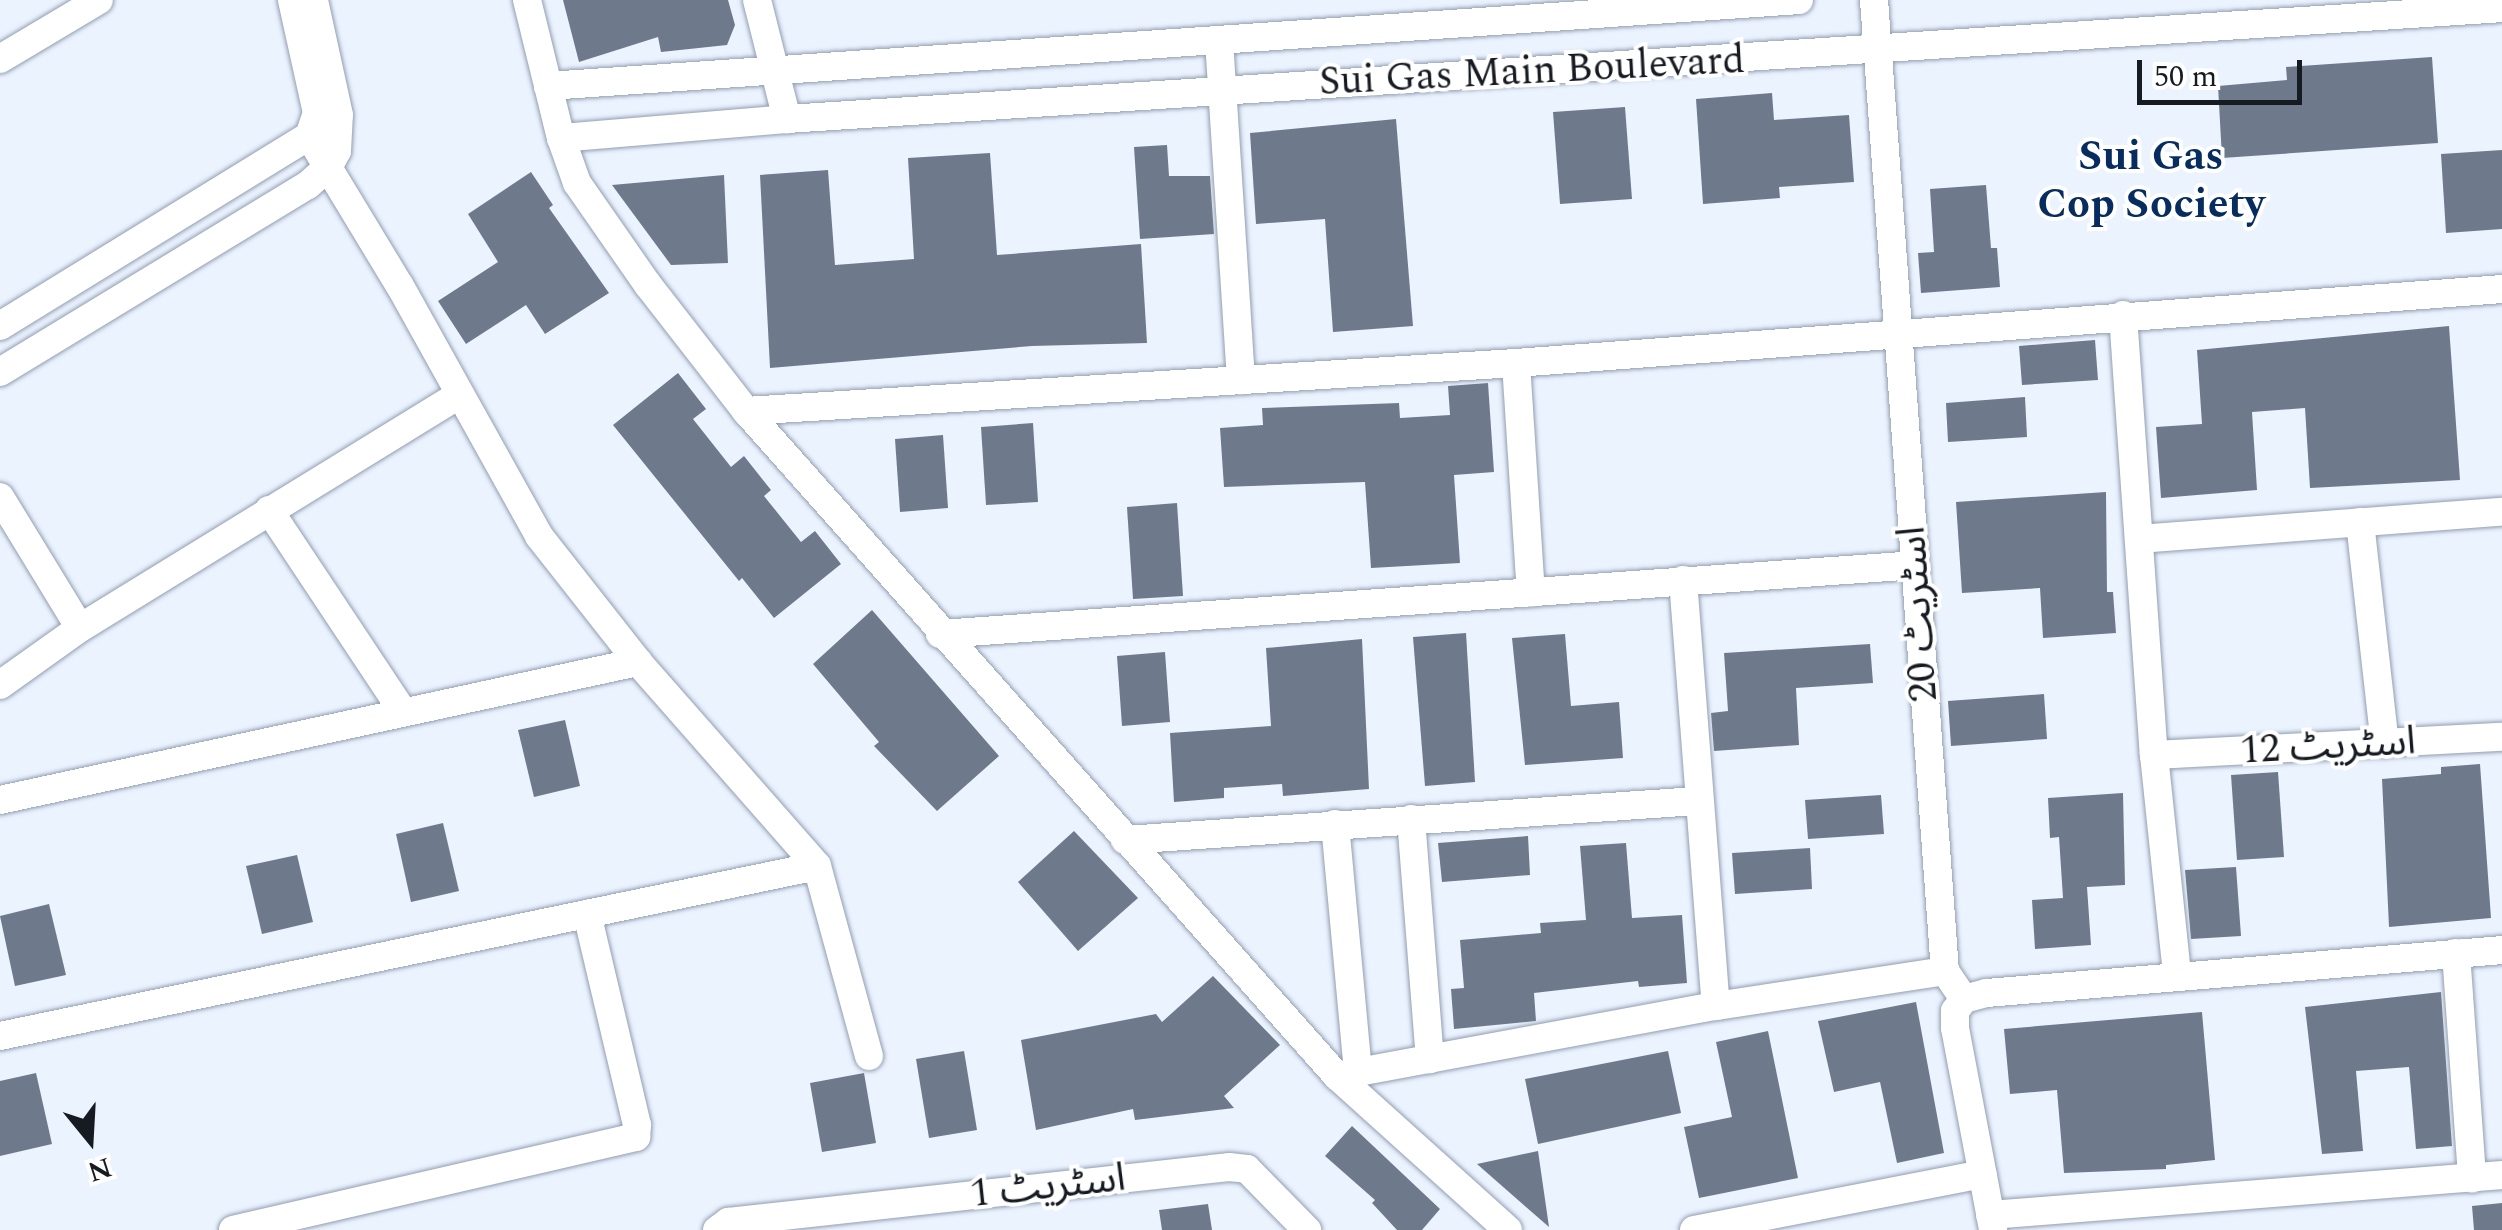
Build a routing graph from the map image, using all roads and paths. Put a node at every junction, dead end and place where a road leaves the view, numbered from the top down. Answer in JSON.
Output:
{"nodes":[{"id":1,"x":100,"y":0,"type":"edge"},
{"id":2,"x":292,"y":0,"type":"edge"},
{"id":3,"x":314,"y":0,"type":"edge"},
{"id":4,"x":526,"y":0,"type":"edge"},
{"id":5,"x":757,"y":0,"type":"edge"},
{"id":6,"x":1800,"y":0,"type":"edge"},
{"id":7,"x":1874,"y":0,"type":"edge"},
{"id":8,"x":2407,"y":6,"type":"edge"},
{"id":9,"x":2502,"y":8,"type":"edge"},
{"id":10,"x":1219,"y":40,"type":"junction"},
{"id":11,"x":1877,"y":51,"type":"junction"},
{"id":12,"x":0,"y":60,"type":"edge"},
{"id":13,"x":777,"y":73,"type":"junction"},
{"id":14,"x":548,"y":86,"type":"junction"},
{"id":15,"x":1223,"y":90,"type":"junction"},
{"id":16,"x":787,"y":119,"type":"junction"},
{"id":17,"x":309,"y":136,"type":"junction"},
{"id":18,"x":562,"y":138,"type":"junction"},
{"id":19,"x":329,"y":166,"type":"junction"},
{"id":20,"x":2502,"y":289,"type":"edge"},
{"id":21,"x":2123,"y":316,"type":"junction"},
{"id":22,"x":0,"y":326,"type":"edge"},
{"id":23,"x":1897,"y":333,"type":"junction"},
{"id":24,"x":1516,"y":363,"type":"junction"},
{"id":25,"x":0,"y":372,"type":"edge"},
{"id":26,"x":1241,"y":380,"type":"junction"},
{"id":27,"x":460,"y":395,"type":"junction"},
{"id":28,"x":746,"y":411,"type":"junction"},
{"id":29,"x":0,"y":497,"type":"edge"},
{"id":30,"x":269,"y":510,"type":"junction"},
{"id":31,"x":2502,"y":512,"type":"edge"},
{"id":32,"x":2360,"y":522,"type":"junction"},
{"id":33,"x":2139,"y":540,"type":"junction"},
{"id":34,"x":1916,"y":565,"type":"junction"},
{"id":35,"x":1683,"y":580,"type":"junction"},
{"id":36,"x":1530,"y":593,"type":"junction"},
{"id":37,"x":80,"y":628,"type":"junction"},
{"id":38,"x":940,"y":634,"type":"junction"},
{"id":39,"x":638,"y":662,"type":"junction"},
{"id":40,"x":0,"y":686,"type":"edge"},
{"id":41,"x":402,"y":710,"type":"junction"},
{"id":42,"x":2502,"y":738,"type":"edge"},
{"id":43,"x":2385,"y":744,"type":"junction"},
{"id":44,"x":2154,"y":755,"type":"junction"},
{"id":45,"x":0,"y":800,"type":"edge"},
{"id":46,"x":1697,"y":801,"type":"junction"},
{"id":47,"x":1411,"y":818,"type":"junction"},
{"id":48,"x":1335,"y":824,"type":"junction"},
{"id":49,"x":1124,"y":840,"type":"junction"},
{"id":50,"x":818,"y":866,"type":"junction"},
{"id":51,"x":587,"y":914,"type":"junction"},
{"id":52,"x":2502,"y":950,"type":"edge"},
{"id":53,"x":2456,"y":953,"type":"junction"},
{"id":54,"x":1945,"y":970,"type":"junction"},
{"id":55,"x":2176,"y":976,"type":"junction"},
{"id":56,"x":1964,"y":999,"type":"junction"},
{"id":57,"x":1716,"y":1006,"type":"junction"},
{"id":58,"x":0,"y":1036,"type":"edge"},
{"id":59,"x":868,"y":1056,"type":"dead end"},
{"id":60,"x":1430,"y":1060,"type":"junction"},
{"id":61,"x":1347,"y":1074,"type":"junction"},
{"id":62,"x":1983,"y":1174,"type":"junction"},
{"id":63,"x":2502,"y":1175,"type":"edge"},
{"id":64,"x":2472,"y":1178,"type":"junction"},
{"id":65,"x":1991,"y":1223,"type":"edge"},
{"id":66,"x":233,"y":1230,"type":"edge"},
{"id":67,"x":717,"y":1230,"type":"edge"},
{"id":68,"x":1307,"y":1230,"type":"edge"},
{"id":69,"x":1508,"y":1230,"type":"edge"},
{"id":70,"x":1694,"y":1230,"type":"edge"}],
"edges":[{"from":1,"to":12,"type":"street"},
{"from":2,"to":17,"type":"street"},
{"from":3,"to":19,"type":"street"},
{"from":4,"to":14,"type":"street"},
{"from":5,"to":13,"type":"street"},
{"from":6,"to":10,"type":"street","name":"Sui Gas Main Boulevard"},
{"from":7,"to":11,"type":"street","name":"اسٹریٹ 20"},
{"from":8,"to":9,"type":"street","name":"Sui Gas Main Boulevard"},
{"from":8,"to":11,"type":"street","name":"Sui Gas Main Boulevard"},
{"from":10,"to":13,"type":"street","name":"Sui Gas Main Boulevard"},
{"from":10,"to":15,"type":"street"},
{"from":11,"to":15,"type":"street","name":"Sui Gas Main Boulevard"},
{"from":11,"to":23,"type":"street","name":"اسٹریٹ 20"},
{"from":13,"to":14,"type":"street","name":"Sui Gas Main Boulevard"},
{"from":13,"to":16,"type":"street"},
{"from":14,"to":18,"type":"street"},
{"from":15,"to":16,"type":"street","name":"Sui Gas Main Boulevard"},
{"from":15,"to":26,"type":"street"},
{"from":16,"to":18,"type":"street","name":"Sui Gas Main Boulevard"},
{"from":17,"to":19,"type":"street"},
{"from":17,"to":22,"type":"street"},
{"from":18,"to":28,"type":"street"},
{"from":19,"to":25,"type":"street"},
{"from":19,"to":27,"type":"street"},
{"from":20,"to":21,"type":"street"},
{"from":21,"to":23,"type":"street"},
{"from":21,"to":33,"type":"street"},
{"from":23,"to":24,"type":"street"},
{"from":23,"to":34,"type":"street","name":"اسٹریٹ 20"},
{"from":24,"to":26,"type":"street"},
{"from":24,"to":36,"type":"street"},
{"from":26,"to":28,"type":"street"},
{"from":27,"to":30,"type":"street"},
{"from":27,"to":39,"type":"street"},
{"from":28,"to":38,"type":"street"},
{"from":29,"to":37,"type":"street"},
{"from":30,"to":37,"type":"street"},
{"from":30,"to":41,"type":"street"},
{"from":31,"to":32,"type":"street"},
{"from":32,"to":33,"type":"street"},
{"from":32,"to":43,"type":"street"},
{"from":33,"to":44,"type":"street"},
{"from":34,"to":35,"type":"street"},
{"from":34,"to":54,"type":"street","name":"اسٹریٹ 20"},
{"from":35,"to":36,"type":"street"},
{"from":35,"to":46,"type":"street"},
{"from":36,"to":38,"type":"street"},
{"from":37,"to":40,"type":"street"},
{"from":38,"to":49,"type":"street"},
{"from":39,"to":41,"type":"street"},
{"from":39,"to":50,"type":"street"},
{"from":41,"to":45,"type":"street"},
{"from":42,"to":43,"type":"street","name":"اسٹریٹ 12"},
{"from":43,"to":44,"type":"street","name":"اسٹریٹ 12"},
{"from":44,"to":55,"type":"street"},
{"from":46,"to":47,"type":"street"},
{"from":46,"to":57,"type":"street"},
{"from":47,"to":48,"type":"street"},
{"from":47,"to":60,"type":"street"},
{"from":48,"to":49,"type":"street"},
{"from":48,"to":61,"type":"street"},
{"from":49,"to":61,"type":"street"},
{"from":50,"to":51,"type":"street"},
{"from":50,"to":59,"type":"street"},
{"from":51,"to":58,"type":"street"},
{"from":51,"to":66,"type":"street"},
{"from":52,"to":53,"type":"street"},
{"from":53,"to":55,"type":"street"},
{"from":53,"to":64,"type":"street"},
{"from":54,"to":56,"type":"street","name":"اسٹریٹ 20"},
{"from":54,"to":57,"type":"street"},
{"from":55,"to":56,"type":"street"},
{"from":56,"to":62,"type":"street"},
{"from":57,"to":60,"type":"street"},
{"from":60,"to":61,"type":"street"},
{"from":61,"to":69,"type":"street"},
{"from":62,"to":65,"type":"street"},
{"from":62,"to":70,"type":"street"},
{"from":63,"to":64,"type":"street"},
{"from":64,"to":65,"type":"street"},
{"from":67,"to":68,"type":"street","name":"اسٹریٹ 1"}]}
